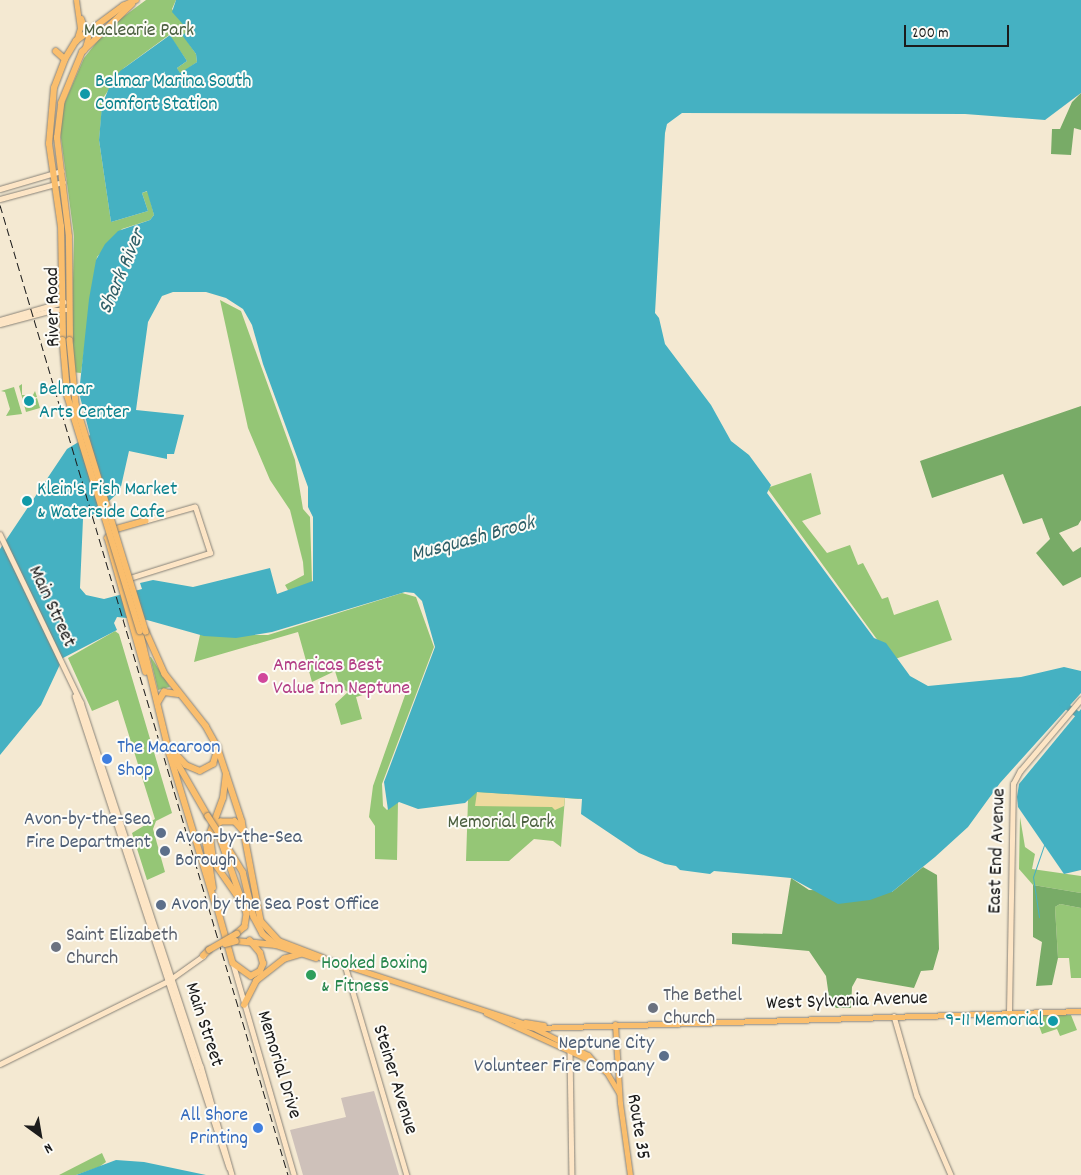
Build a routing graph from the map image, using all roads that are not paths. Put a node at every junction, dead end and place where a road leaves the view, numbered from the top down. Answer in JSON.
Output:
{"nodes":[{"id":1,"x":76,"y":0,"type":"edge"},
{"id":2,"x":136,"y":0,"type":"edge"},
{"id":3,"x":80,"y":16,"type":"junction"},
{"id":4,"x":87,"y":31,"type":"junction"},
{"id":5,"x":76,"y":41,"type":"junction"},
{"id":6,"x":56,"y":51,"type":"dead end"},
{"id":7,"x":82,"y":52,"type":"junction"},
{"id":8,"x":65,"y":59,"type":"junction"},
{"id":9,"x":61,"y":171,"type":"junction"},
{"id":10,"x":52,"y":174,"type":"junction"},
{"id":11,"x":63,"y":182,"type":"junction"},
{"id":12,"x":54,"y":184,"type":"junction"},
{"id":13,"x":0,"y":189,"type":"edge"},
{"id":14,"x":0,"y":199,"type":"edge"},
{"id":15,"x":62,"y":302,"type":"junction"},
{"id":16,"x":70,"y":302,"type":"junction"},
{"id":17,"x":63,"y":310,"type":"junction"},
{"id":18,"x":70,"y":310,"type":"junction"},
{"id":19,"x":0,"y":320,"type":"edge"},
{"id":20,"x":0,"y":324,"type":"edge"},
{"id":21,"x":67,"y":340,"type":"junction"},
{"id":22,"x":146,"y":522,"type":"joint"},
{"id":23,"x":0,"y":534,"type":"edge"},
{"id":24,"x":130,"y":578,"type":"junction"},
{"id":25,"x":140,"y":631,"type":"junction"},
{"id":26,"x":182,"y":697,"type":"junction"},
{"id":27,"x":1081,"y":699,"type":"edge"},
{"id":28,"x":158,"y":704,"type":"junction"},
{"id":29,"x":162,"y":721,"type":"junction"},
{"id":30,"x":168,"y":744,"type":"junction"},
{"id":31,"x":218,"y":748,"type":"junction"},
{"id":32,"x":226,"y":771,"type":"junction"},
{"id":33,"x":244,"y":832,"type":"junction"},
{"id":34,"x":219,"y":833,"type":"junction"},
{"id":35,"x":216,"y":905,"type":"junction"},
{"id":36,"x":244,"y":905,"type":"junction"},
{"id":37,"x":250,"y":941,"type":"junction"},
{"id":38,"x":276,"y":945,"type":"junction"},
{"id":39,"x":210,"y":951,"type":"junction"},
{"id":40,"x":301,"y":954,"type":"junction"},
{"id":41,"x":203,"y":956,"type":"joint"},
{"id":42,"x":323,"y":958,"type":"junction"},
{"id":43,"x":233,"y":963,"type":"junction"},
{"id":44,"x":346,"y":965,"type":"junction"},
{"id":45,"x":170,"y":980,"type":"junction"},
{"id":46,"x":244,"y":1005,"type":"junction"},
{"id":47,"x":1081,"y":1011,"type":"edge"},
{"id":48,"x":1009,"y":1012,"type":"junction"},
{"id":49,"x":894,"y":1016,"type":"junction"},
{"id":50,"x":519,"y":1023,"type":"junction"},
{"id":51,"x":615,"y":1024,"type":"junction"},
{"id":52,"x":554,"y":1026,"type":"junction"},
{"id":53,"x":535,"y":1028,"type":"junction"},
{"id":54,"x":570,"y":1051,"type":"junction"},
{"id":55,"x":594,"y":1062,"type":"junction"},
{"id":56,"x":0,"y":1064,"type":"edge"},
{"id":57,"x":618,"y":1065,"type":"junction"},
{"id":58,"x":607,"y":1073,"type":"junction"},
{"id":59,"x":619,"y":1093,"type":"junction"},
{"id":60,"x":232,"y":1175,"type":"edge"},
{"id":61,"x":294,"y":1175,"type":"edge"},
{"id":62,"x":407,"y":1175,"type":"edge"},
{"id":63,"x":572,"y":1175,"type":"edge"},
{"id":64,"x":630,"y":1175,"type":"edge"},
{"id":65,"x":950,"y":1175,"type":"edge"}],
"edges":[{"from":1,"to":3,"type":"main road"},
{"from":2,"to":4,"type":"highway","name":"River Road"},
{"from":2,"to":7,"type":"highway","name":"River Road"},
{"from":3,"to":4,"type":"main road"},
{"from":3,"to":5,"type":"main road"},
{"from":4,"to":5,"type":"highway","name":"River Road"},
{"from":4,"to":7,"type":"main road"},
{"from":5,"to":8,"type":"highway","name":"River Road"},
{"from":6,"to":8,"type":"highway"},
{"from":7,"to":9,"type":"highway","name":"River Road"},
{"from":8,"to":10,"type":"highway","name":"River Road"},
{"from":9,"to":10,"type":"street"},
{"from":9,"to":11,"type":"highway","name":"River Road"},
{"from":10,"to":12,"type":"highway","name":"River Road"},
{"from":10,"to":13,"type":"street"},
{"from":11,"to":12,"type":"street"},
{"from":11,"to":16,"type":"highway","name":"River Road"},
{"from":12,"to":14,"type":"street"},
{"from":12,"to":15,"type":"highway","name":"River Road"},
{"from":15,"to":16,"type":"street"},
{"from":15,"to":17,"type":"highway","name":"River Road"},
{"from":15,"to":19,"type":"street"},
{"from":16,"to":18,"type":"highway","name":"River Road"},
{"from":17,"to":18,"type":"street"},
{"from":17,"to":20,"type":"street"},
{"from":17,"to":21,"type":"highway","name":"River Road"},
{"from":18,"to":21,"type":"highway","name":"River Road"},
{"from":21,"to":24,"type":"highway","name":"River Road","bridge":true},
{"from":21,"to":25,"type":"highway","bridge":true},
{"from":22,"to":24,"type":"street"},
{"from":22,"to":25,"type":"highway"},
{"from":23,"to":45,"type":"street","name":"Main Street"},
{"from":24,"to":25,"type":"highway","name":"River Road","bridge":true},
{"from":25,"to":26,"type":"highway"},
{"from":25,"to":28,"type":"highway"},
{"from":25,"to":29,"type":"highway"},
{"from":26,"to":28,"type":"highway"},
{"from":26,"to":31,"type":"highway"},
{"from":27,"to":48,"type":"street","name":"East End Avenue"},
{"from":28,"to":29,"type":"highway"},
{"from":29,"to":30,"type":"highway"},
{"from":30,"to":31,"type":"highway"},
{"from":30,"to":34,"type":"highway","bridge":true},
{"from":30,"to":35,"type":"highway"},
{"from":31,"to":32,"type":"highway"},
{"from":32,"to":33,"type":"highway"},
{"from":32,"to":35,"type":"highway"},
{"from":33,"to":36,"type":"highway"},
{"from":33,"to":42,"type":"highway"},
{"from":34,"to":36,"type":"highway"},
{"from":34,"to":38,"type":"highway"},
{"from":35,"to":43,"type":"highway"},
{"from":36,"to":39,"type":"highway","bridge":true},
{"from":37,"to":38,"type":"highway"},
{"from":37,"to":39,"type":"highway","bridge":true},
{"from":37,"to":43,"type":"highway"},
{"from":38,"to":40,"type":"highway"},
{"from":39,"to":41,"type":"highway"},
{"from":40,"to":42,"type":"highway"},
{"from":40,"to":46,"type":"highway"},
{"from":41,"to":45,"type":"street"},
{"from":42,"to":44,"type":"main road"},
{"from":43,"to":46,"type":"street","name":"Memorial Drive"},
{"from":44,"to":50,"type":"main road"},
{"from":44,"to":62,"type":"street","name":"Steiner Avenue"},
{"from":45,"to":56,"type":"street"},
{"from":45,"to":60,"type":"street","name":"Main Street"},
{"from":46,"to":61,"type":"street","name":"Memorial Drive"},
{"from":47,"to":48,"type":"main road","name":"West Sylvania Avenue"},
{"from":48,"to":49,"type":"main road","name":"West Sylvania Avenue"},
{"from":49,"to":51,"type":"main road","name":"West Sylvania Avenue"},
{"from":49,"to":65,"type":"street"},
{"from":50,"to":52,"type":"main road","name":"West Sylvania Avenue"},
{"from":50,"to":53,"type":"main road","name":"West Sylvania Avenue"},
{"from":50,"to":54,"type":"main road"},
{"from":51,"to":52,"type":"main road","name":"West Sylvania Avenue"},
{"from":51,"to":57,"type":"main road"},
{"from":52,"to":53,"type":"main road","name":"West Sylvania Avenue"},
{"from":53,"to":55,"type":"main road"},
{"from":54,"to":55,"type":"main road"},
{"from":54,"to":63,"type":"street"},
{"from":55,"to":58,"type":"main road","name":"Route 35"},
{"from":57,"to":58,"type":"main road"},
{"from":57,"to":59,"type":"main road"},
{"from":58,"to":59,"type":"main road","name":"Route 35"},
{"from":59,"to":64,"type":"main road","name":"Route 35"}]}
